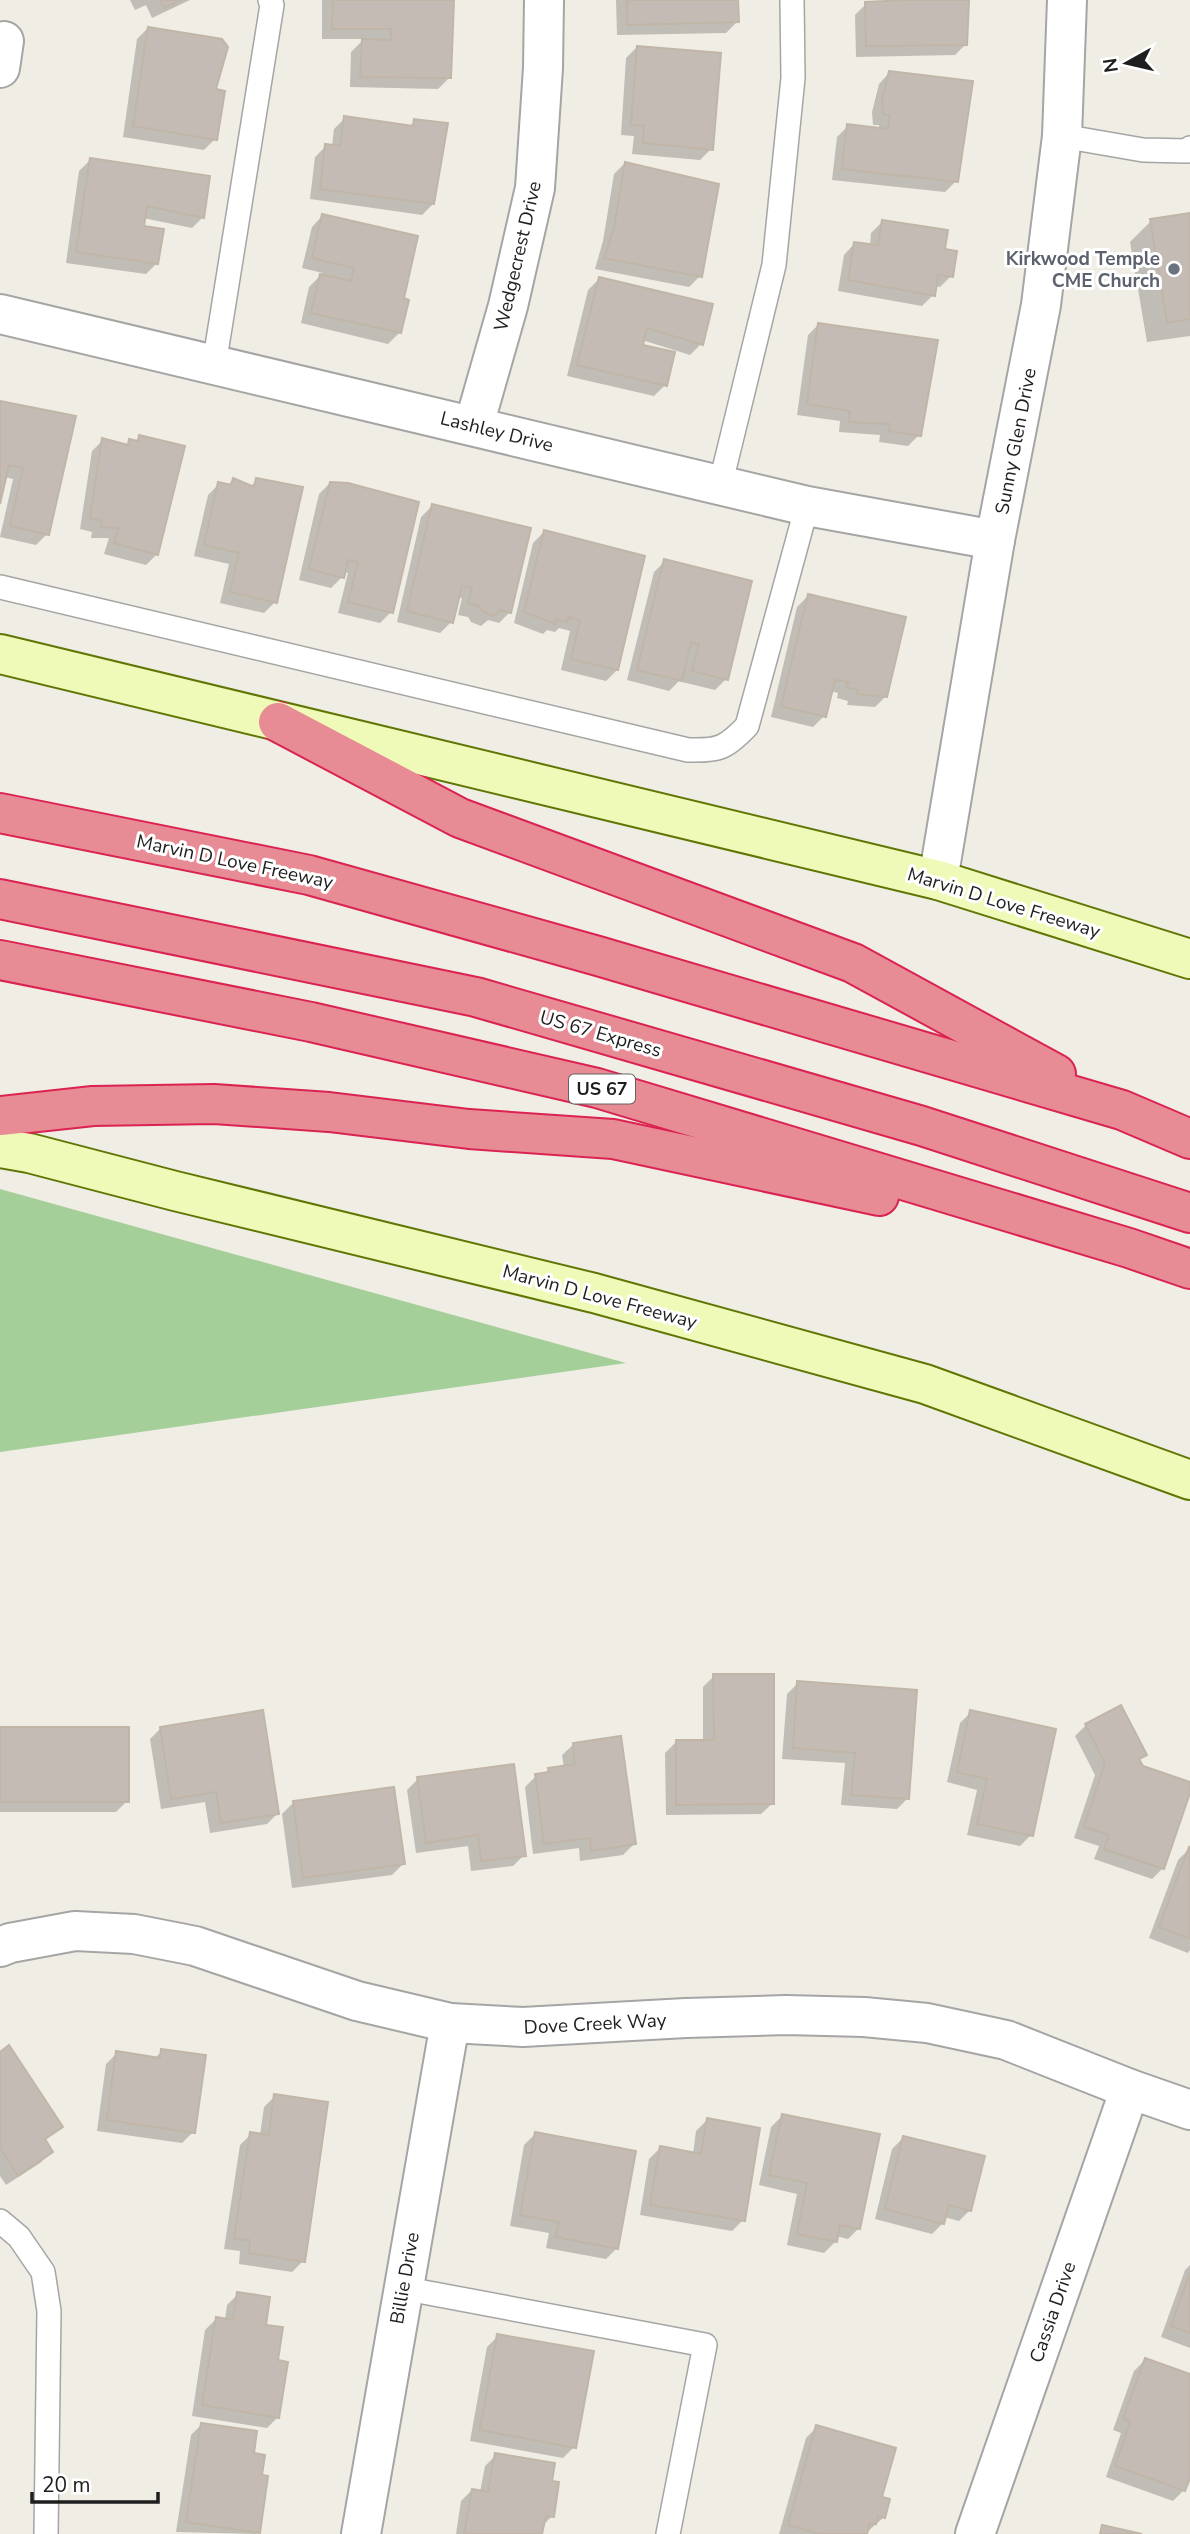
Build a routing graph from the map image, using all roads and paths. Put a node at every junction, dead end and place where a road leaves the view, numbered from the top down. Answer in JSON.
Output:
{"nodes":[{"id":1,"x":270,"y":0,"type":"edge"},
{"id":2,"x":544,"y":0,"type":"edge"},
{"id":3,"x":792,"y":0,"type":"edge"},
{"id":4,"x":1067,"y":0,"type":"edge"},
{"id":5,"x":1062,"y":136,"type":"junction"},
{"id":6,"x":1190,"y":148,"type":"edge"},
{"id":7,"x":0,"y":314,"type":"edge"},
{"id":8,"x":214,"y":365,"type":"junction"},
{"id":9,"x":474,"y":425,"type":"junction"},
{"id":10,"x":720,"y":486,"type":"junction"},
{"id":11,"x":807,"y":506,"type":"junction"},
{"id":12,"x":995,"y":540,"type":"junction"},
{"id":13,"x":0,"y":587,"type":"edge"},
{"id":14,"x":0,"y":654,"type":"edge"},
{"id":15,"x":278,"y":722,"type":"junction"},
{"id":16,"x":0,"y":813,"type":"edge"},
{"id":17,"x":939,"y":880,"type":"junction"},
{"id":18,"x":0,"y":899,"type":"edge"},
{"id":19,"x":1190,"y":959,"type":"edge"},
{"id":20,"x":0,"y":960,"type":"edge"},
{"id":21,"x":1122,"y":1110,"type":"junction"},
{"id":22,"x":0,"y":1116,"type":"edge"},
{"id":23,"x":1190,"y":1139,"type":"edge"},
{"id":24,"x":0,"y":1148,"type":"edge"},
{"id":25,"x":1190,"y":1213,"type":"edge"},
{"id":26,"x":1129,"y":1248,"type":"junction"},
{"id":27,"x":1190,"y":1269,"type":"edge"},
{"id":28,"x":1190,"y":1480,"type":"edge"},
{"id":29,"x":0,"y":1947,"type":"edge"},
{"id":30,"x":450,"y":2023,"type":"junction"},
{"id":31,"x":1130,"y":2090,"type":"junction"},
{"id":32,"x":1190,"y":2109,"type":"edge"},
{"id":33,"x":0,"y":2221,"type":"edge"},
{"id":34,"x":402,"y":2288,"type":"junction"},
{"id":35,"x":46,"y":2534,"type":"edge"},
{"id":36,"x":361,"y":2534,"type":"edge"},
{"id":37,"x":668,"y":2534,"type":"edge"},
{"id":38,"x":975,"y":2534,"type":"edge"}],
"edges":[{"from":1,"to":8,"type":"lane"},
{"from":2,"to":9,"type":"street","name":"Wedgecrest Drive"},
{"from":3,"to":10,"type":"lane"},
{"from":4,"to":5,"type":"street","name":"Sunny Glen Drive"},
{"from":5,"to":6,"type":"lane"},
{"from":5,"to":12,"type":"street","name":"Sunny Glen Drive"},
{"from":7,"to":8,"type":"street","name":"Lashley Drive"},
{"from":8,"to":9,"type":"street","name":"Lashley Drive"},
{"from":9,"to":10,"type":"street","name":"Lashley Drive"},
{"from":10,"to":11,"type":"street","name":"Lashley Drive"},
{"from":11,"to":12,"type":"street","name":"Lashley Drive"},
{"from":11,"to":13,"type":"lane"},
{"from":12,"to":17,"type":"street","name":"Sunny Glen Drive"},
{"from":14,"to":15,"type":"main road","name":"Marvin D Love Freeway"},
{"from":15,"to":17,"type":"main road","name":"Marvin D Love Freeway"},
{"from":15,"to":21,"type":"highway"},
{"from":16,"to":21,"type":"highway","name":"Marvin D Love Freeway"},
{"from":17,"to":19,"type":"main road","name":"Marvin D Love Freeway"},
{"from":18,"to":25,"type":"highway","name":"US 67 Express"},
{"from":20,"to":26,"type":"highway","number":"US 67"},
{"from":21,"to":23,"type":"highway","name":"Marvin D Love Freeway"},
{"from":22,"to":26,"type":"highway"},
{"from":24,"to":28,"type":"main road","name":"Marvin D Love Freeway"},
{"from":26,"to":27,"type":"highway","number":"US 67"},
{"from":29,"to":30,"type":"street","name":"Dove Creek Way"},
{"from":30,"to":31,"type":"street","name":"Dove Creek Way"},
{"from":30,"to":34,"type":"street","name":"Billie Drive"},
{"from":31,"to":32,"type":"street","name":"Dove Creek Way"},
{"from":31,"to":38,"type":"street","name":"Cassia Drive"},
{"from":33,"to":35,"type":"lane"},
{"from":34,"to":36,"type":"street","name":"Billie Drive"},
{"from":34,"to":37,"type":"lane"}]}
